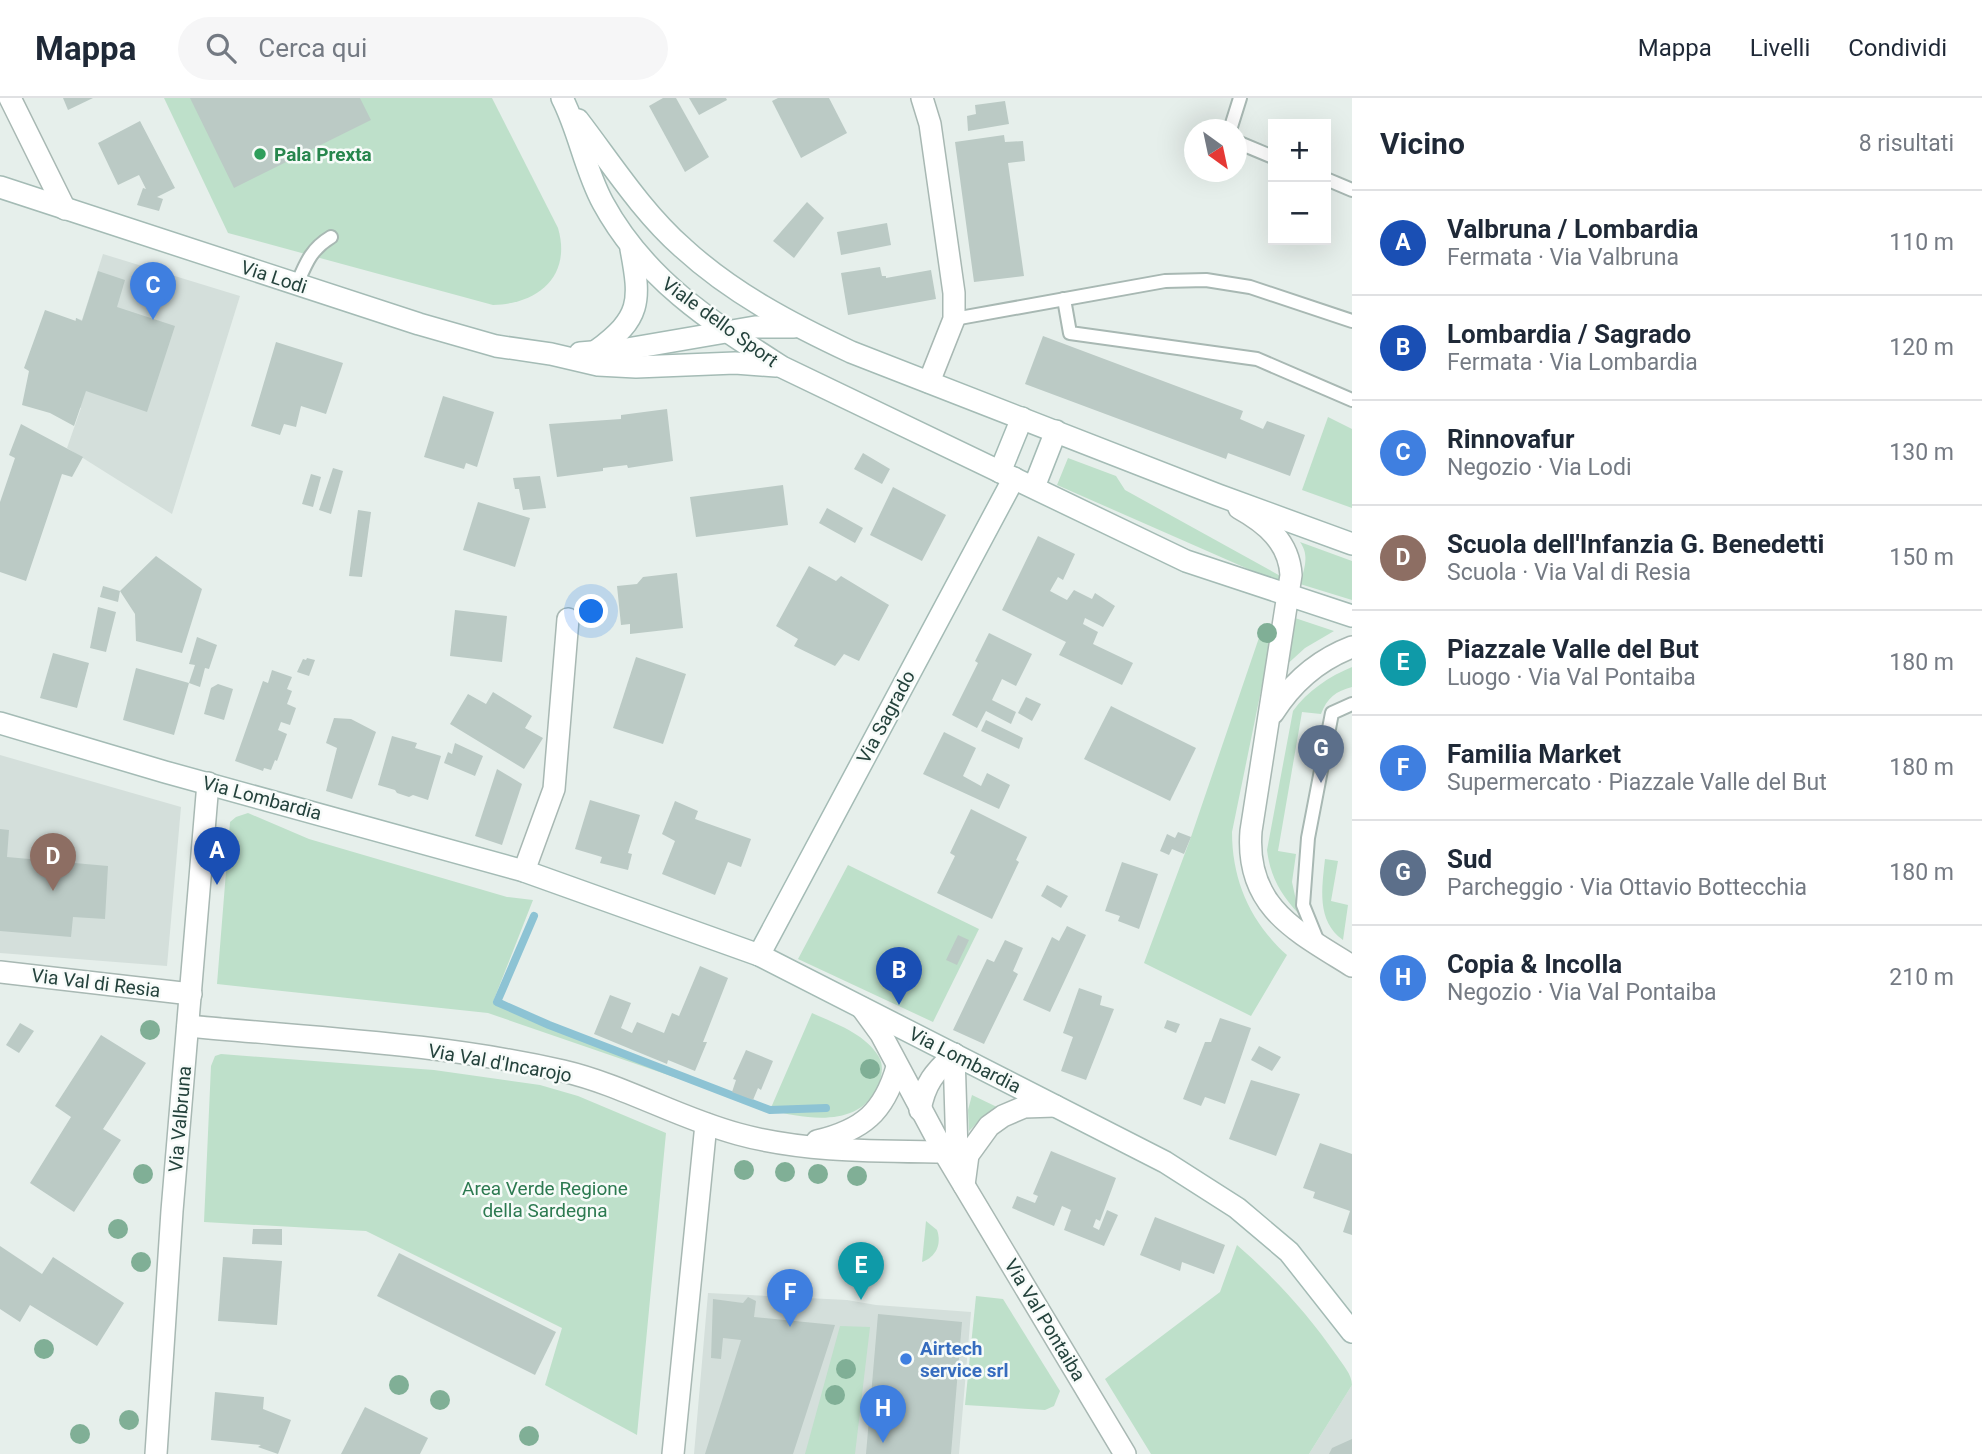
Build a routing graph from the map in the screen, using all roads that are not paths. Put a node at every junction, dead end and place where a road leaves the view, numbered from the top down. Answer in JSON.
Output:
{"nodes":[{"id":1,"x":10,"y":98,"type":"edge"},
{"id":2,"x":922,"y":98,"type":"edge"},
{"id":3,"x":1240,"y":98,"type":"edge"},
{"id":4,"x":564,"y":101,"type":"edge"},
{"id":5,"x":1233,"y":119,"type":"edge"},
{"id":6,"x":1247,"y":146,"type":"edge"},
{"id":7,"x":1268,"y":155,"type":"edge"},
{"id":8,"x":1331,"y":181,"type":"edge"},
{"id":9,"x":0,"y":187,"type":"edge"},
{"id":10,"x":1352,"y":190,"type":"edge"},
{"id":11,"x":65,"y":209,"type":"junction"},
{"id":12,"x":331,"y":237,"type":"dead end"},
{"id":13,"x":631,"y":247,"type":"junction"},
{"id":14,"x":297,"y":284,"type":"junction"},
{"id":15,"x":1064,"y":299,"type":"junction"},
{"id":16,"x":954,"y":319,"type":"junction"},
{"id":17,"x":1352,"y":321,"type":"edge"},
{"id":18,"x":800,"y":328,"type":"junction"},
{"id":19,"x":727,"y":332,"type":"junction"},
{"id":20,"x":594,"y":352,"type":"junction"},
{"id":21,"x":551,"y":354,"type":"junction"},
{"id":22,"x":782,"y":368,"type":"junction"},
{"id":23,"x":929,"y":382,"type":"junction"},
{"id":24,"x":1352,"y":400,"type":"edge"},
{"id":25,"x":1039,"y":425,"type":"junction"},
{"id":26,"x":1007,"y":475,"type":"junction"},
{"id":27,"x":1034,"y":487,"type":"junction"},
{"id":28,"x":1217,"y":495,"type":"junction"},
{"id":29,"x":1352,"y":544,"type":"edge"},
{"id":30,"x":1287,"y":595,"type":"junction"},
{"id":31,"x":1352,"y":616,"type":"edge"},
{"id":32,"x":568,"y":619,"type":"dead end"},
{"id":33,"x":1352,"y":648,"type":"edge"},
{"id":34,"x":1352,"y":704,"type":"edge"},
{"id":35,"x":1268,"y":721,"type":"junction"},
{"id":36,"x":0,"y":723,"type":"edge"},
{"id":37,"x":208,"y":783,"type":"junction"},
{"id":38,"x":524,"y":871,"type":"junction"},
{"id":39,"x":1319,"y":945,"type":"junction"},
{"id":40,"x":759,"y":956,"type":"junction"},
{"id":41,"x":1352,"y":966,"type":"edge"},
{"id":42,"x":0,"y":972,"type":"edge"},
{"id":43,"x":191,"y":994,"type":"junction"},
{"id":44,"x":862,"y":1008,"type":"junction"},
{"id":45,"x":188,"y":1026,"type":"junction"},
{"id":46,"x":954,"y":1054,"type":"junction"},
{"id":47,"x":897,"y":1067,"type":"junction"},
{"id":48,"x":1055,"y":1106,"type":"junction"},
{"id":49,"x":920,"y":1110,"type":"junction"},
{"id":50,"x":866,"y":1120,"type":"junction"},
{"id":51,"x":706,"y":1124,"type":"junction"},
{"id":52,"x":802,"y":1145,"type":"junction"},
{"id":53,"x":950,"y":1152,"type":"junction"},
{"id":54,"x":964,"y":1185,"type":"junction"},
{"id":55,"x":1352,"y":1332,"type":"edge"},
{"id":56,"x":156,"y":1454,"type":"edge"},
{"id":57,"x":673,"y":1454,"type":"edge"},
{"id":58,"x":1125,"y":1454,"type":"edge"}],
"edges":[{"from":1,"to":11,"type":"street"},
{"from":2,"to":16,"type":"street"},
{"from":3,"to":5,"type":"lane"},
{"from":4,"to":13,"type":"street","name":"Viale dello Sport"},
{"from":4,"to":18,"type":"street","name":"Viale dello Sport"},
{"from":6,"to":7,"type":"lane"},
{"from":8,"to":10,"type":"lane"},
{"from":9,"to":11,"type":"street","name":"Via Lodi"},
{"from":11,"to":14,"type":"street","name":"Via Lodi"},
{"from":12,"to":14,"type":"lane"},
{"from":13,"to":19,"type":"street","name":"Viale dello Sport"},
{"from":13,"to":20,"type":"street"},
{"from":14,"to":21,"type":"street","name":"Via Lodi"},
{"from":15,"to":16,"type":"lane"},
{"from":15,"to":17,"type":"lane"},
{"from":15,"to":24,"type":"lane"},
{"from":16,"to":23,"type":"street"},
{"from":18,"to":19,"type":"street","name":"Via Lodi"},
{"from":18,"to":23,"type":"street","name":"Viale dello Sport"},
{"from":19,"to":20,"type":"street","name":"Via Lodi"},
{"from":19,"to":22,"type":"street","name":"Viale dello Sport"},
{"from":20,"to":21,"type":"street","name":"Via Lodi"},
{"from":21,"to":22,"type":"street","name":"Via Lodi"},
{"from":22,"to":26,"type":"street","name":"Viale dello Sport"},
{"from":23,"to":25,"type":"street","name":"Viale dello Sport"},
{"from":25,"to":26,"type":"street"},
{"from":25,"to":27,"type":"street"},
{"from":25,"to":28,"type":"street","name":"Viale dello Sport"},
{"from":26,"to":27,"type":"street","name":"Viale dello Sport"},
{"from":26,"to":40,"type":"street","name":"Via Sagrado"},
{"from":27,"to":30,"type":"street","name":"Viale dello Sport"},
{"from":28,"to":29,"type":"street"},
{"from":28,"to":30,"type":"street"},
{"from":30,"to":31,"type":"street","name":"Viale dello Sport"},
{"from":30,"to":35,"type":"street"},
{"from":32,"to":38,"type":"street"},
{"from":33,"to":35,"type":"street"},
{"from":34,"to":39,"type":"lane"},
{"from":35,"to":39,"type":"street"},
{"from":36,"to":37,"type":"street","name":"Via Lombardia"},
{"from":37,"to":38,"type":"street","name":"Via Lombardia"},
{"from":37,"to":43,"type":"street","name":"Via Valbruna"},
{"from":38,"to":40,"type":"street","name":"Via Lombardia"},
{"from":39,"to":41,"type":"street"},
{"from":40,"to":44,"type":"street","name":"Via Lombardia"},
{"from":42,"to":43,"type":"street","name":"Via Val di Resia"},
{"from":43,"to":45,"type":"street","name":"Via Valbruna"},
{"from":44,"to":46,"type":"street","name":"Via Lombardia"},
{"from":44,"to":47,"type":"street","name":"Via Val Pontaiba"},
{"from":45,"to":51,"type":"street","name":"Via Val d'Incarojo"},
{"from":45,"to":56,"type":"street","name":"Via Valbruna"},
{"from":46,"to":48,"type":"street","name":"Via Lombardia"},
{"from":46,"to":49,"type":"street"},
{"from":46,"to":53,"type":"street","name":"Via Val Pontaiba"},
{"from":47,"to":49,"type":"street","name":"Via Val Pontaiba"},
{"from":47,"to":50,"type":"street","name":"Via Val d'Incarojo"},
{"from":48,"to":54,"type":"street"},
{"from":48,"to":55,"type":"street","name":"Via Lombardia"},
{"from":49,"to":50,"type":"street","name":"Via Val d'Incarojo"},
{"from":49,"to":53,"type":"street","name":"Via Val Pontaiba"},
{"from":50,"to":52,"type":"street","name":"Via Val d'Incarojo"},
{"from":51,"to":52,"type":"street","name":"Via Val d'Incarojo"},
{"from":51,"to":57,"type":"street"},
{"from":52,"to":53,"type":"street","name":"Via Val d'Incarojo"},
{"from":53,"to":54,"type":"street","name":"Via Val Pontaiba"},
{"from":54,"to":58,"type":"street","name":"Via Val Pontaiba"}]}
